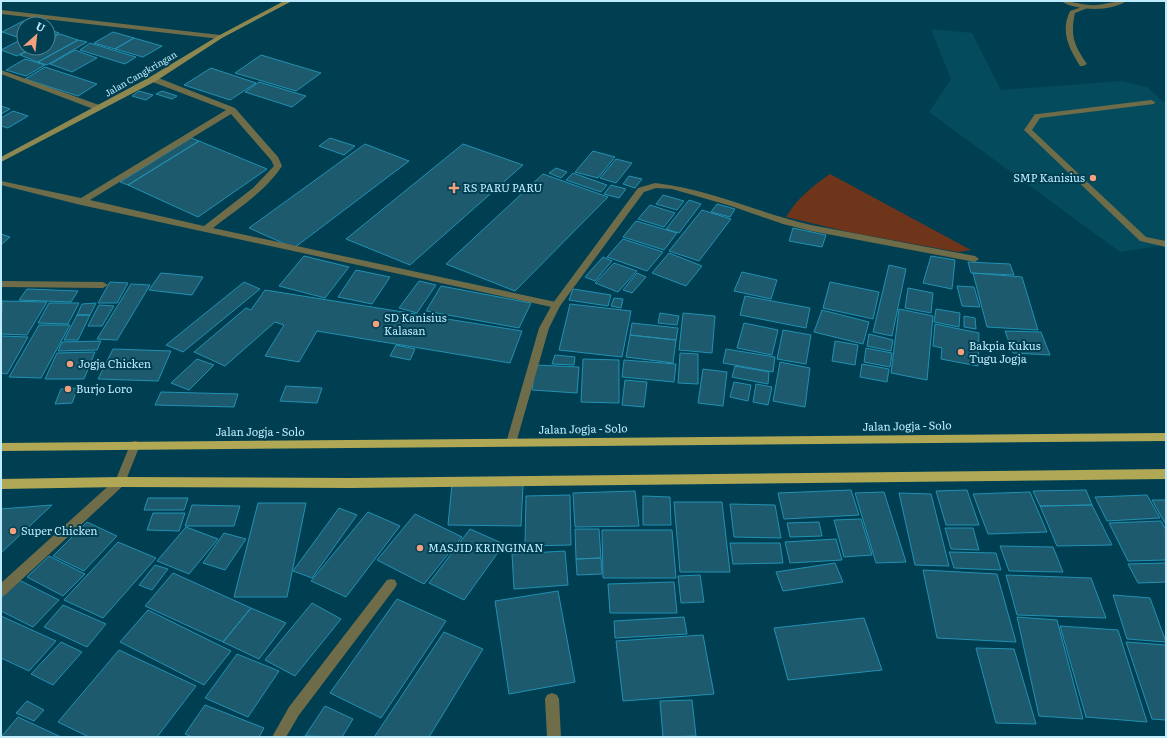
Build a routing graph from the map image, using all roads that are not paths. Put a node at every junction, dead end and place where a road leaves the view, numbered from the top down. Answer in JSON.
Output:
{"nodes":[{"id":1,"x":289,"y":1,"type":"edge"},
{"id":2,"x":1064,"y":1,"type":"edge"},
{"id":3,"x":1123,"y":1,"type":"edge"},
{"id":4,"x":1087,"y":6,"type":"junction"},
{"id":5,"x":1,"y":12,"type":"edge"},
{"id":6,"x":220,"y":37,"type":"junction"},
{"id":7,"x":1084,"y":64,"type":"dead end"},
{"id":8,"x":1,"y":72,"type":"edge"},
{"id":9,"x":153,"y":79,"type":"junction"},
{"id":10,"x":1151,"y":102,"type":"dead end"},
{"id":11,"x":99,"y":108,"type":"junction"},
{"id":12,"x":232,"y":110,"type":"junction"},
{"id":13,"x":1,"y":160,"type":"edge"},
{"id":14,"x":1,"y":183,"type":"edge"},
{"id":15,"x":81,"y":202,"type":"junction"},
{"id":16,"x":206,"y":229,"type":"junction"},
{"id":17,"x":1166,"y":244,"type":"edge"},
{"id":18,"x":975,"y":259,"type":"dead end"},
{"id":19,"x":1,"y":284,"type":"edge"},
{"id":20,"x":103,"y":285,"type":"dead end"},
{"id":21,"x":556,"y":305,"type":"junction"},
{"id":22,"x":1166,"y":437,"type":"edge"},
{"id":23,"x":511,"y":443,"type":"junction"},
{"id":24,"x":134,"y":445,"type":"junction"},
{"id":25,"x":1,"y":447,"type":"edge"},
{"id":26,"x":1166,"y":474,"type":"edge"},
{"id":27,"x":120,"y":482,"type":"junction"},
{"id":28,"x":1,"y":484,"type":"edge"},
{"id":29,"x":391,"y":584,"type":"dead end"},
{"id":30,"x":1,"y":591,"type":"edge"},
{"id":31,"x":552,"y":699,"type":"dead end"},
{"id":32,"x":279,"y":737,"type":"edge"},
{"id":33,"x":554,"y":737,"type":"edge"}],
"edges":[{"from":1,"to":6,"type":"main road","name":"Jalan Cangkringan"},
{"from":2,"to":4,"type":"street"},
{"from":3,"to":4,"type":"street"},
{"from":4,"to":7,"type":"street"},
{"from":5,"to":6,"type":"street"},
{"from":6,"to":9,"type":"main road","name":"Jalan Cangkringan"},
{"from":8,"to":11,"type":"street"},
{"from":9,"to":11,"type":"main road","name":"Jalan Cangkringan"},
{"from":9,"to":12,"type":"street"},
{"from":10,"to":17,"type":"street"},
{"from":11,"to":13,"type":"main road","name":"Jalan Cangkringan"},
{"from":12,"to":15,"type":"street"},
{"from":12,"to":16,"type":"street"},
{"from":14,"to":15,"type":"street"},
{"from":15,"to":16,"type":"street"},
{"from":16,"to":21,"type":"street"},
{"from":18,"to":21,"type":"street"},
{"from":19,"to":20,"type":"street"},
{"from":21,"to":23,"type":"street"},
{"from":22,"to":23,"type":"highway","name":"Jalan Jogja - Solo"},
{"from":23,"to":24,"type":"highway","name":"Jalan Jogja - Solo"},
{"from":24,"to":25,"type":"highway","name":"Jalan Jogja - Solo"},
{"from":24,"to":27,"type":"street"},
{"from":26,"to":27,"type":"highway"},
{"from":27,"to":28,"type":"highway"},
{"from":27,"to":30,"type":"street"},
{"from":29,"to":32,"type":"street"},
{"from":31,"to":33,"type":"street"}]}
